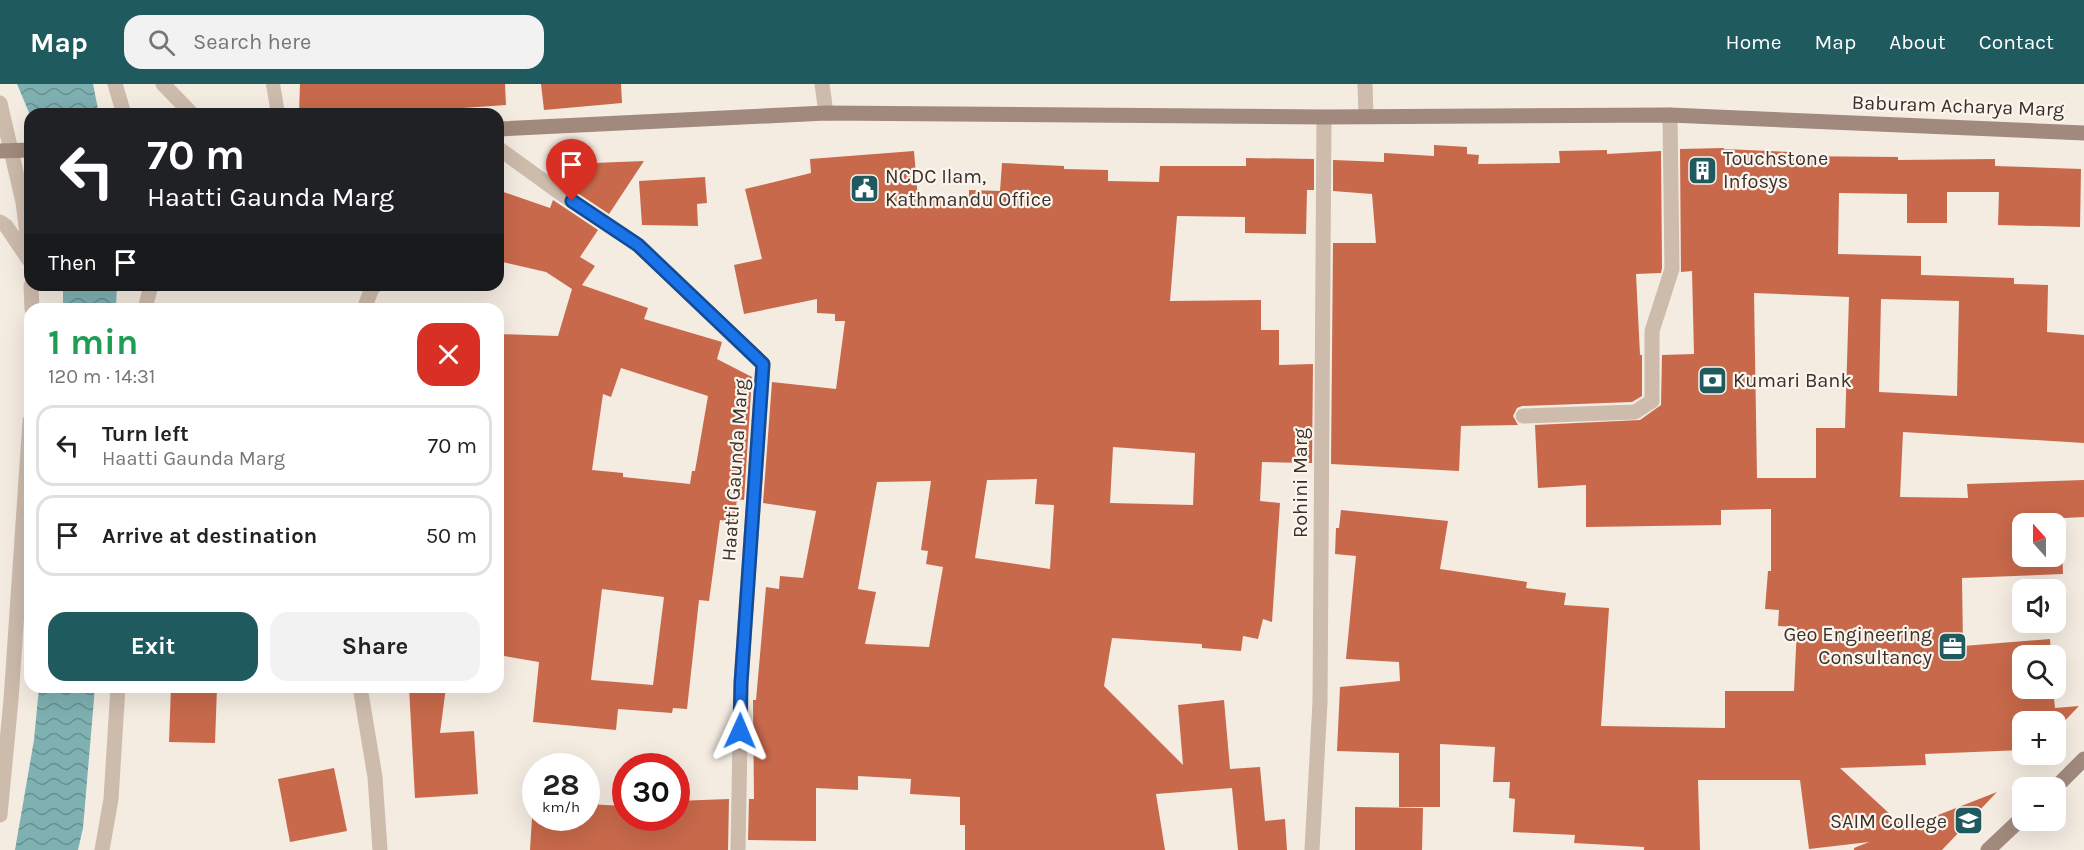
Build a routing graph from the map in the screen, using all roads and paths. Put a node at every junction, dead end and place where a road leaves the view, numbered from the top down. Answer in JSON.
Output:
{"nodes":[{"id":1,"x":115,"y":84,"type":"edge"},
{"id":2,"x":163,"y":84,"type":"edge"},
{"id":3,"x":273,"y":84,"type":"edge"},
{"id":4,"x":822,"y":84,"type":"edge"},
{"id":5,"x":1365,"y":84,"type":"edge"},
{"id":6,"x":0,"y":103,"type":"edge"},
{"id":7,"x":122,"y":108,"type":"edge"},
{"id":8,"x":186,"y":108,"type":"edge"},
{"id":9,"x":277,"y":108,"type":"edge"},
{"id":10,"x":826,"y":113,"type":"junction"},
{"id":11,"x":1670,"y":115,"type":"junction"},
{"id":12,"x":1366,"y":116,"type":"junction"},
{"id":13,"x":1324,"y":117,"type":"junction"},
{"id":14,"x":504,"y":129,"type":"edge"},
{"id":15,"x":2084,"y":133,"type":"edge"},
{"id":16,"x":24,"y":150,"type":"edge"},
{"id":17,"x":0,"y":151,"type":"edge"},
{"id":18,"x":504,"y":152,"type":"edge"},
{"id":19,"x":24,"y":210,"type":"edge"},
{"id":20,"x":0,"y":222,"type":"edge"},
{"id":21,"x":24,"y":252,"type":"edge"},
{"id":22,"x":1523,"y":416,"type":"dead end"},
{"id":23,"x":24,"y":509,"type":"edge"},
{"id":24,"x":118,"y":693,"type":"edge"},
{"id":25,"x":361,"y":693,"type":"edge"},
{"id":26,"x":2084,"y":759,"type":"edge"},
{"id":27,"x":2066,"y":777,"type":"edge"},
{"id":28,"x":0,"y":815,"type":"edge"},
{"id":29,"x":2012,"y":827,"type":"edge"},
{"id":30,"x":102,"y":850,"type":"edge"},
{"id":31,"x":380,"y":850,"type":"edge"},
{"id":32,"x":738,"y":850,"type":"edge"},
{"id":33,"x":1312,"y":850,"type":"edge"},
{"id":34,"x":1988,"y":850,"type":"edge"}],
"edges":[{"from":1,"to":7,"type":"street"},
{"from":2,"to":8,"type":"street"},
{"from":3,"to":9,"type":"lane"},
{"from":4,"to":10,"type":"street"},
{"from":5,"to":12,"type":"street"},
{"from":6,"to":19,"type":"street"},
{"from":10,"to":13,"type":"main road","name":"Baburam Acharya Marg"},
{"from":10,"to":14,"type":"main road","name":"Baburam Acharya Marg"},
{"from":11,"to":12,"type":"main road","name":"Baburam Acharya Marg"},
{"from":11,"to":15,"type":"main road","name":"Baburam Acharya Marg"},
{"from":11,"to":22,"type":"street"},
{"from":12,"to":13,"type":"main road","name":"Baburam Acharya Marg"},
{"from":13,"to":33,"type":"street","name":"Rohini Marg"},
{"from":16,"to":17,"type":"main road","bridge":true},
{"from":18,"to":32,"type":"street","name":"Haatti Gaunda Marg"},
{"from":20,"to":21,"type":"street"},
{"from":23,"to":28,"type":"street"},
{"from":24,"to":30,"type":"street"},
{"from":25,"to":31,"type":"street"},
{"from":26,"to":27,"type":"main road"},
{"from":29,"to":34,"type":"main road"}]}
